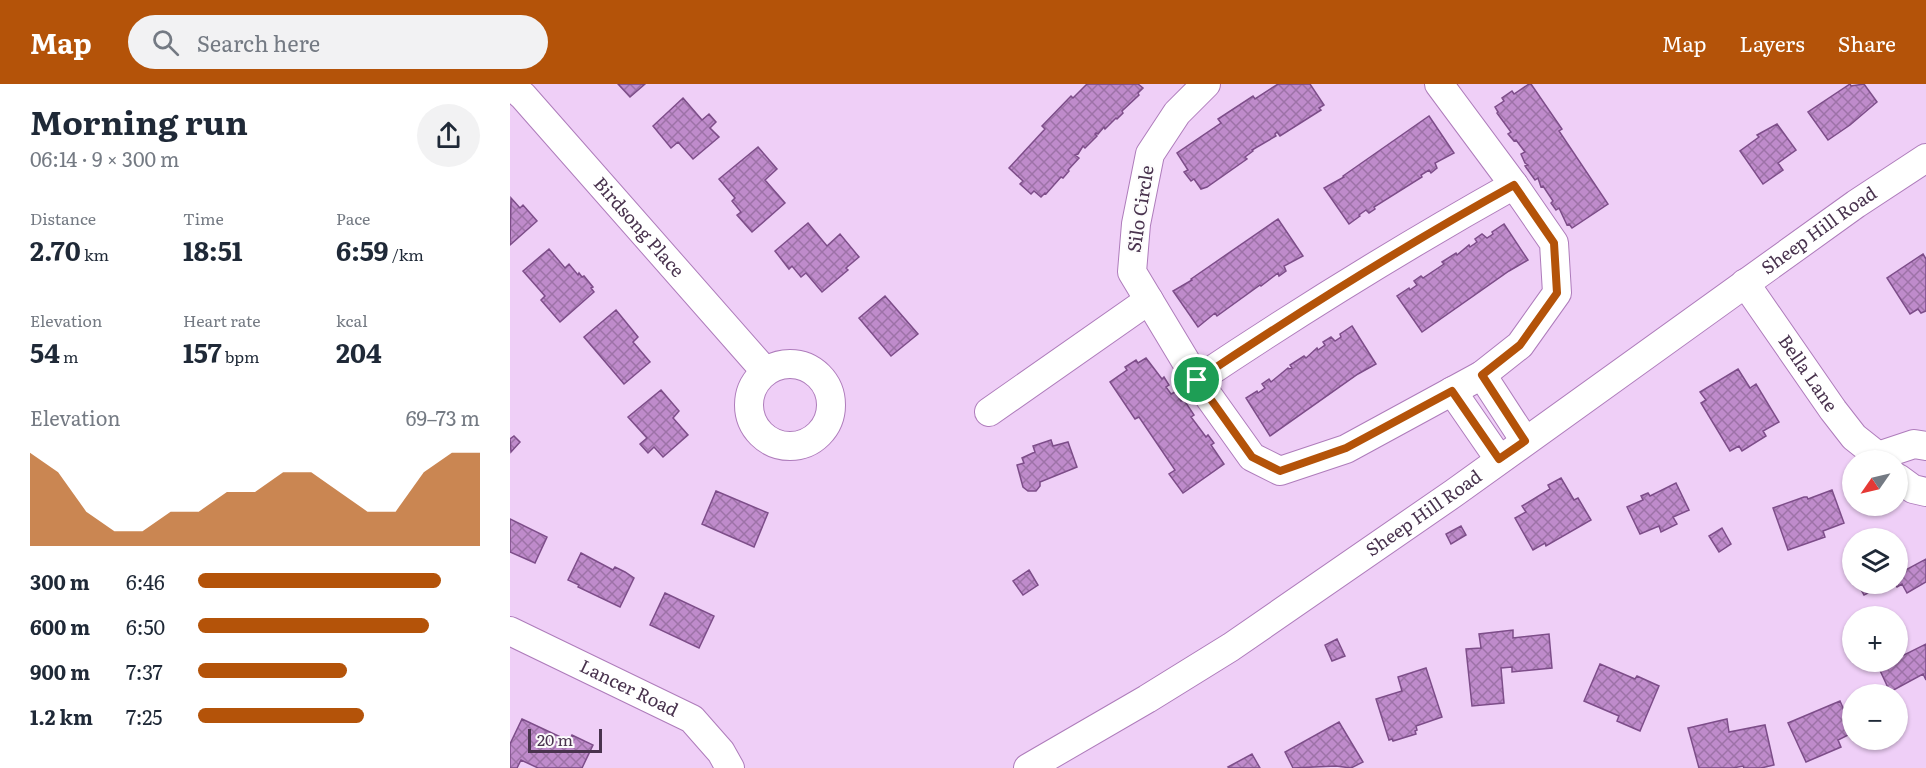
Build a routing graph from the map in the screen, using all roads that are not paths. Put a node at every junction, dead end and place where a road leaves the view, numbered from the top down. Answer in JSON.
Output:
{"nodes":[{"id":1,"x":1206,"y":84,"type":"edge"},
{"id":2,"x":1438,"y":84,"type":"edge"},
{"id":3,"x":510,"y":85,"type":"edge"},
{"id":4,"x":1926,"y":158,"type":"edge"},
{"id":5,"x":1514,"y":185,"type":"junction"},
{"id":6,"x":1745,"y":283,"type":"junction"},
{"id":7,"x":1149,"y":300,"type":"junction"},
{"id":8,"x":765,"y":371,"type":"dead end"},
{"id":9,"x":1482,"y":375,"type":"junction"},
{"id":10,"x":1197,"y":380,"type":"junction"},
{"id":11,"x":1452,"y":391,"type":"junction"},
{"id":12,"x":989,"y":412,"type":"dead end"},
{"id":13,"x":1525,"y":441,"type":"junction"},
{"id":14,"x":1926,"y":446,"type":"edge"},
{"id":15,"x":1870,"y":450,"type":"edge"},
{"id":16,"x":1899,"y":450,"type":"edge"},
{"id":17,"x":1499,"y":459,"type":"junction"},
{"id":18,"x":1908,"y":485,"type":"edge"},
{"id":19,"x":1926,"y":492,"type":"edge"},
{"id":20,"x":510,"y":631,"type":"edge"},
{"id":21,"x":730,"y":768,"type":"edge"},
{"id":22,"x":1028,"y":768,"type":"edge"}],
"edges":[{"from":1,"to":7,"type":"street","name":"Silo Circle"},
{"from":2,"to":5,"type":"street","name":"Silo Circle"},
{"from":3,"to":8,"type":"street","name":"Birdsong Place"},
{"from":4,"to":6,"type":"street","name":"Sheep Hill Road"},
{"from":5,"to":9,"type":"street","name":"Silo Circle"},
{"from":5,"to":10,"type":"street"},
{"from":6,"to":13,"type":"street","name":"Sheep Hill Road"},
{"from":6,"to":15,"type":"street","name":"Bella Lane"},
{"from":7,"to":10,"type":"street","name":"Silo Circle"},
{"from":7,"to":12,"type":"street"},
{"from":9,"to":11,"type":"street","name":"Silo Circle"},
{"from":9,"to":13,"type":"street"},
{"from":10,"to":11,"type":"street","name":"Silo Circle"},
{"from":11,"to":17,"type":"street"},
{"from":13,"to":17,"type":"street","name":"Sheep Hill Road"},
{"from":14,"to":16,"type":"street","name":"Bella Lane"},
{"from":17,"to":22,"type":"street","name":"Sheep Hill Road"},
{"from":18,"to":19,"type":"street"},
{"from":20,"to":21,"type":"street","name":"Lancer Road"}]}
